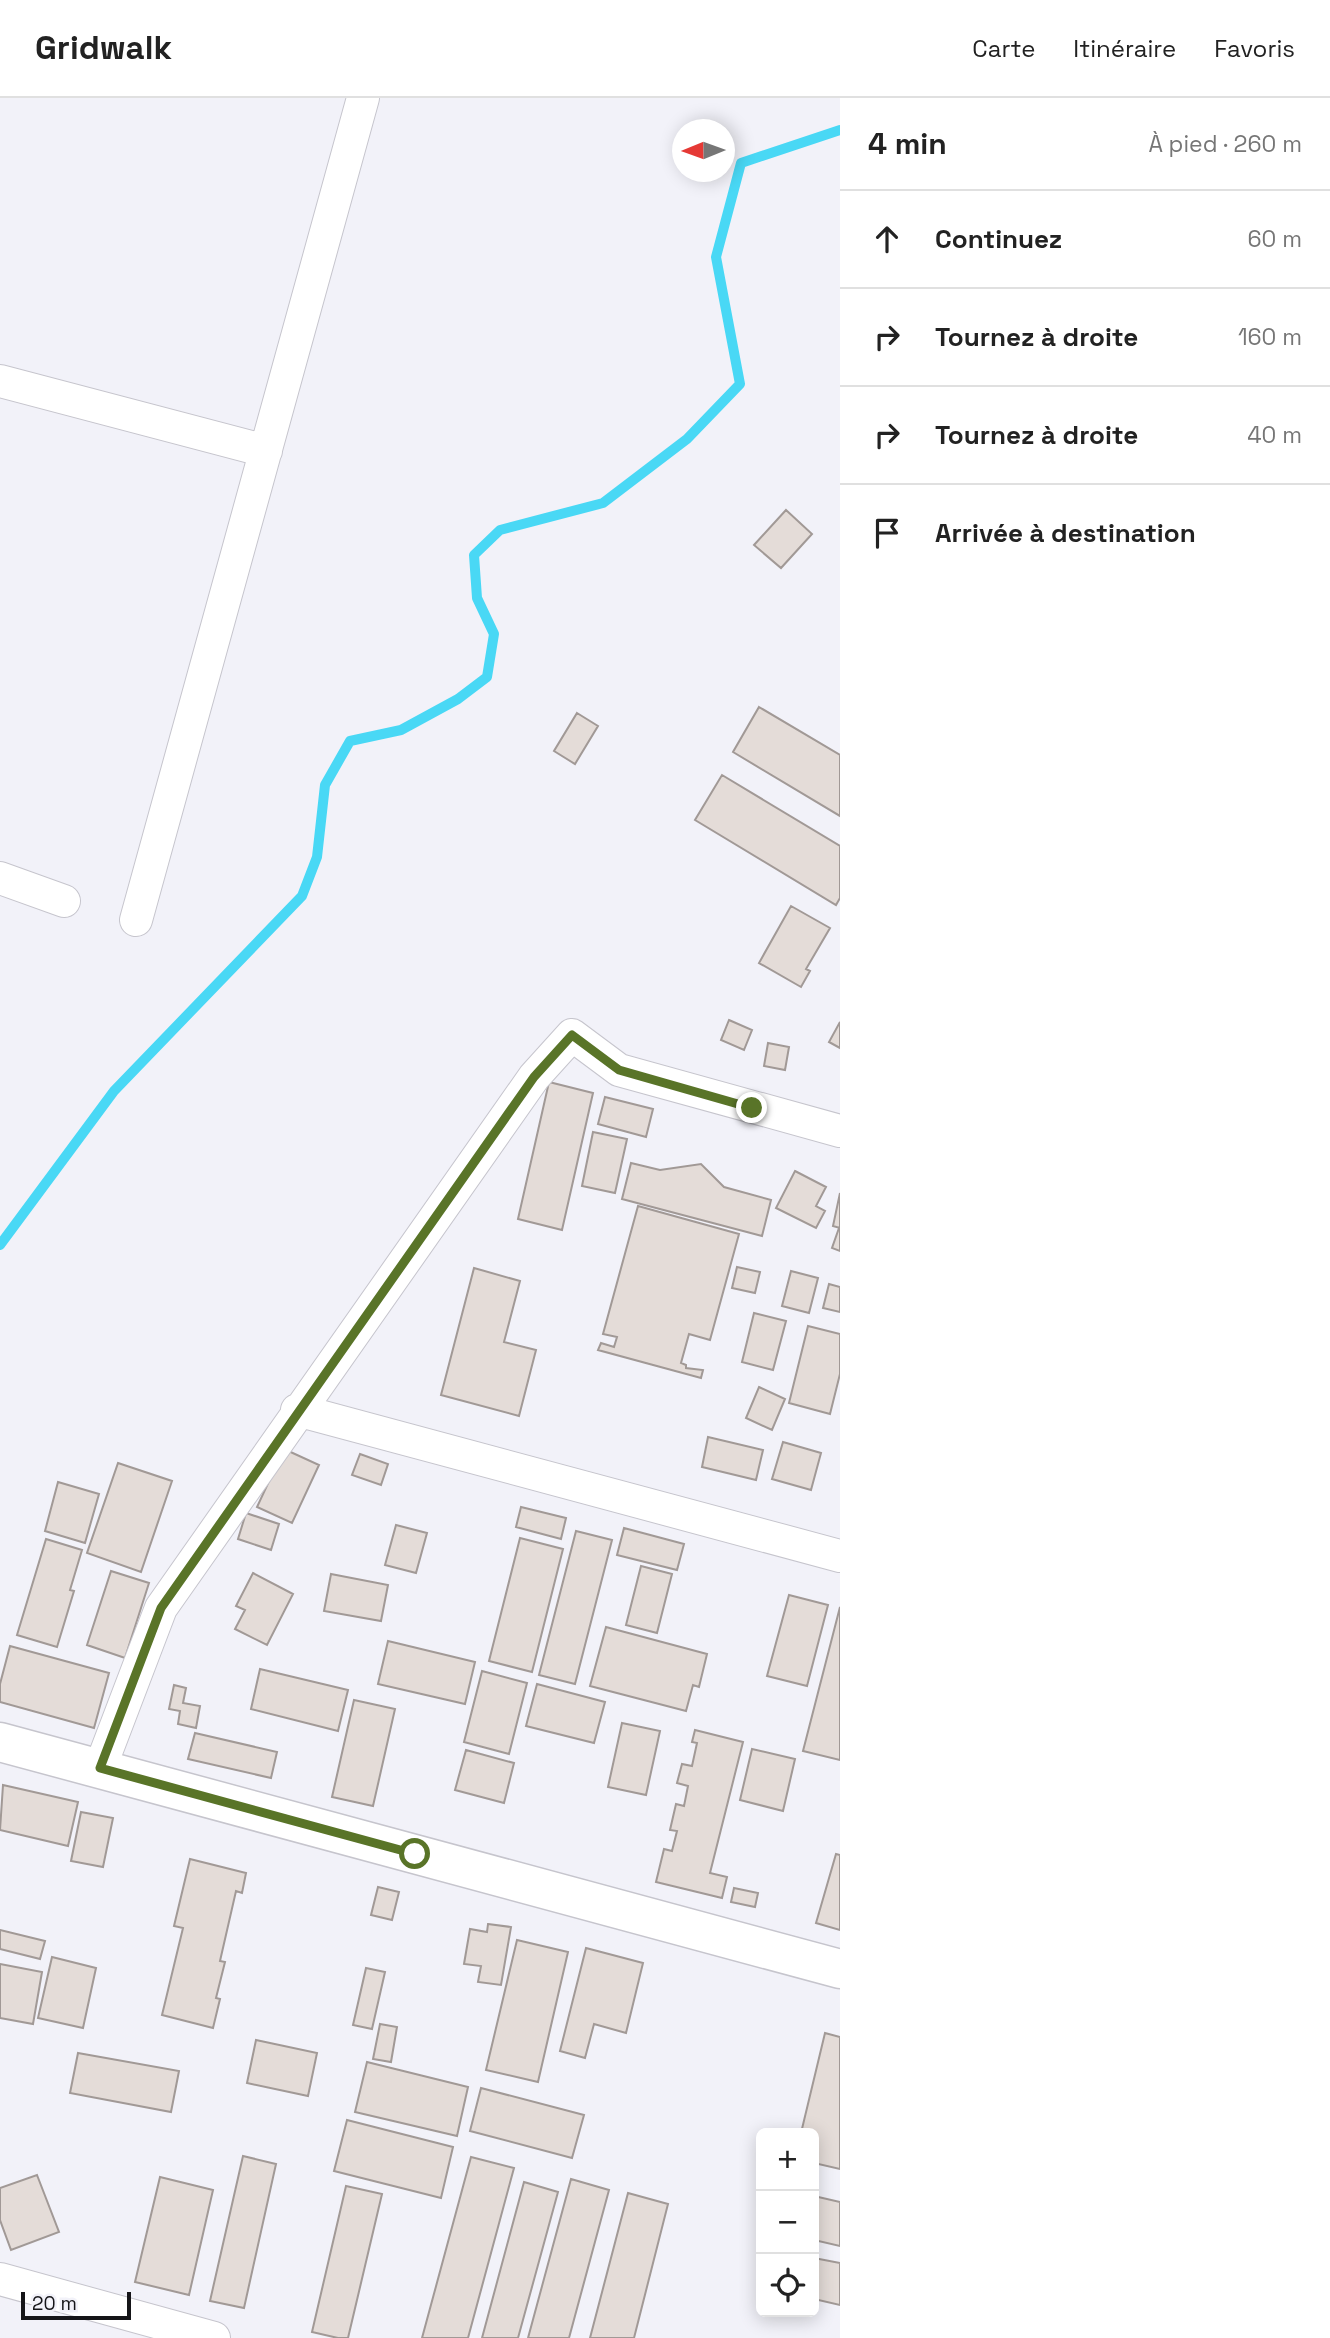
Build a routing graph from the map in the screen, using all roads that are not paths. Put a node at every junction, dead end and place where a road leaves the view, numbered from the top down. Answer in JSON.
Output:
{"nodes":[{"id":1,"x":363,"y":98,"type":"edge"},
{"id":2,"x":0,"y":381,"type":"edge"},
{"id":3,"x":266,"y":451,"type":"junction"},
{"id":4,"x":0,"y":878,"type":"edge"},
{"id":5,"x":64,"y":901,"type":"dead end"},
{"id":6,"x":136,"y":920,"type":"dead end"},
{"id":7,"x":840,"y":1131,"type":"edge"},
{"id":8,"x":297,"y":1410,"type":"junction"},
{"id":9,"x":840,"y":1556,"type":"edge"},
{"id":10,"x":0,"y":1742,"type":"edge"},
{"id":11,"x":100,"y":1768,"type":"junction"},
{"id":12,"x":840,"y":1969,"type":"edge"},
{"id":13,"x":0,"y":2279,"type":"edge"},
{"id":14,"x":214,"y":2338,"type":"edge"}],
"edges":[{"from":1,"to":3,"type":"street"},
{"from":2,"to":3,"type":"street"},
{"from":3,"to":6,"type":"street"},
{"from":4,"to":5,"type":"street"},
{"from":7,"to":8,"type":"street"},
{"from":8,"to":9,"type":"street"},
{"from":8,"to":11,"type":"street"},
{"from":10,"to":11,"type":"street"},
{"from":11,"to":12,"type":"street"},
{"from":13,"to":14,"type":"street"}]}
